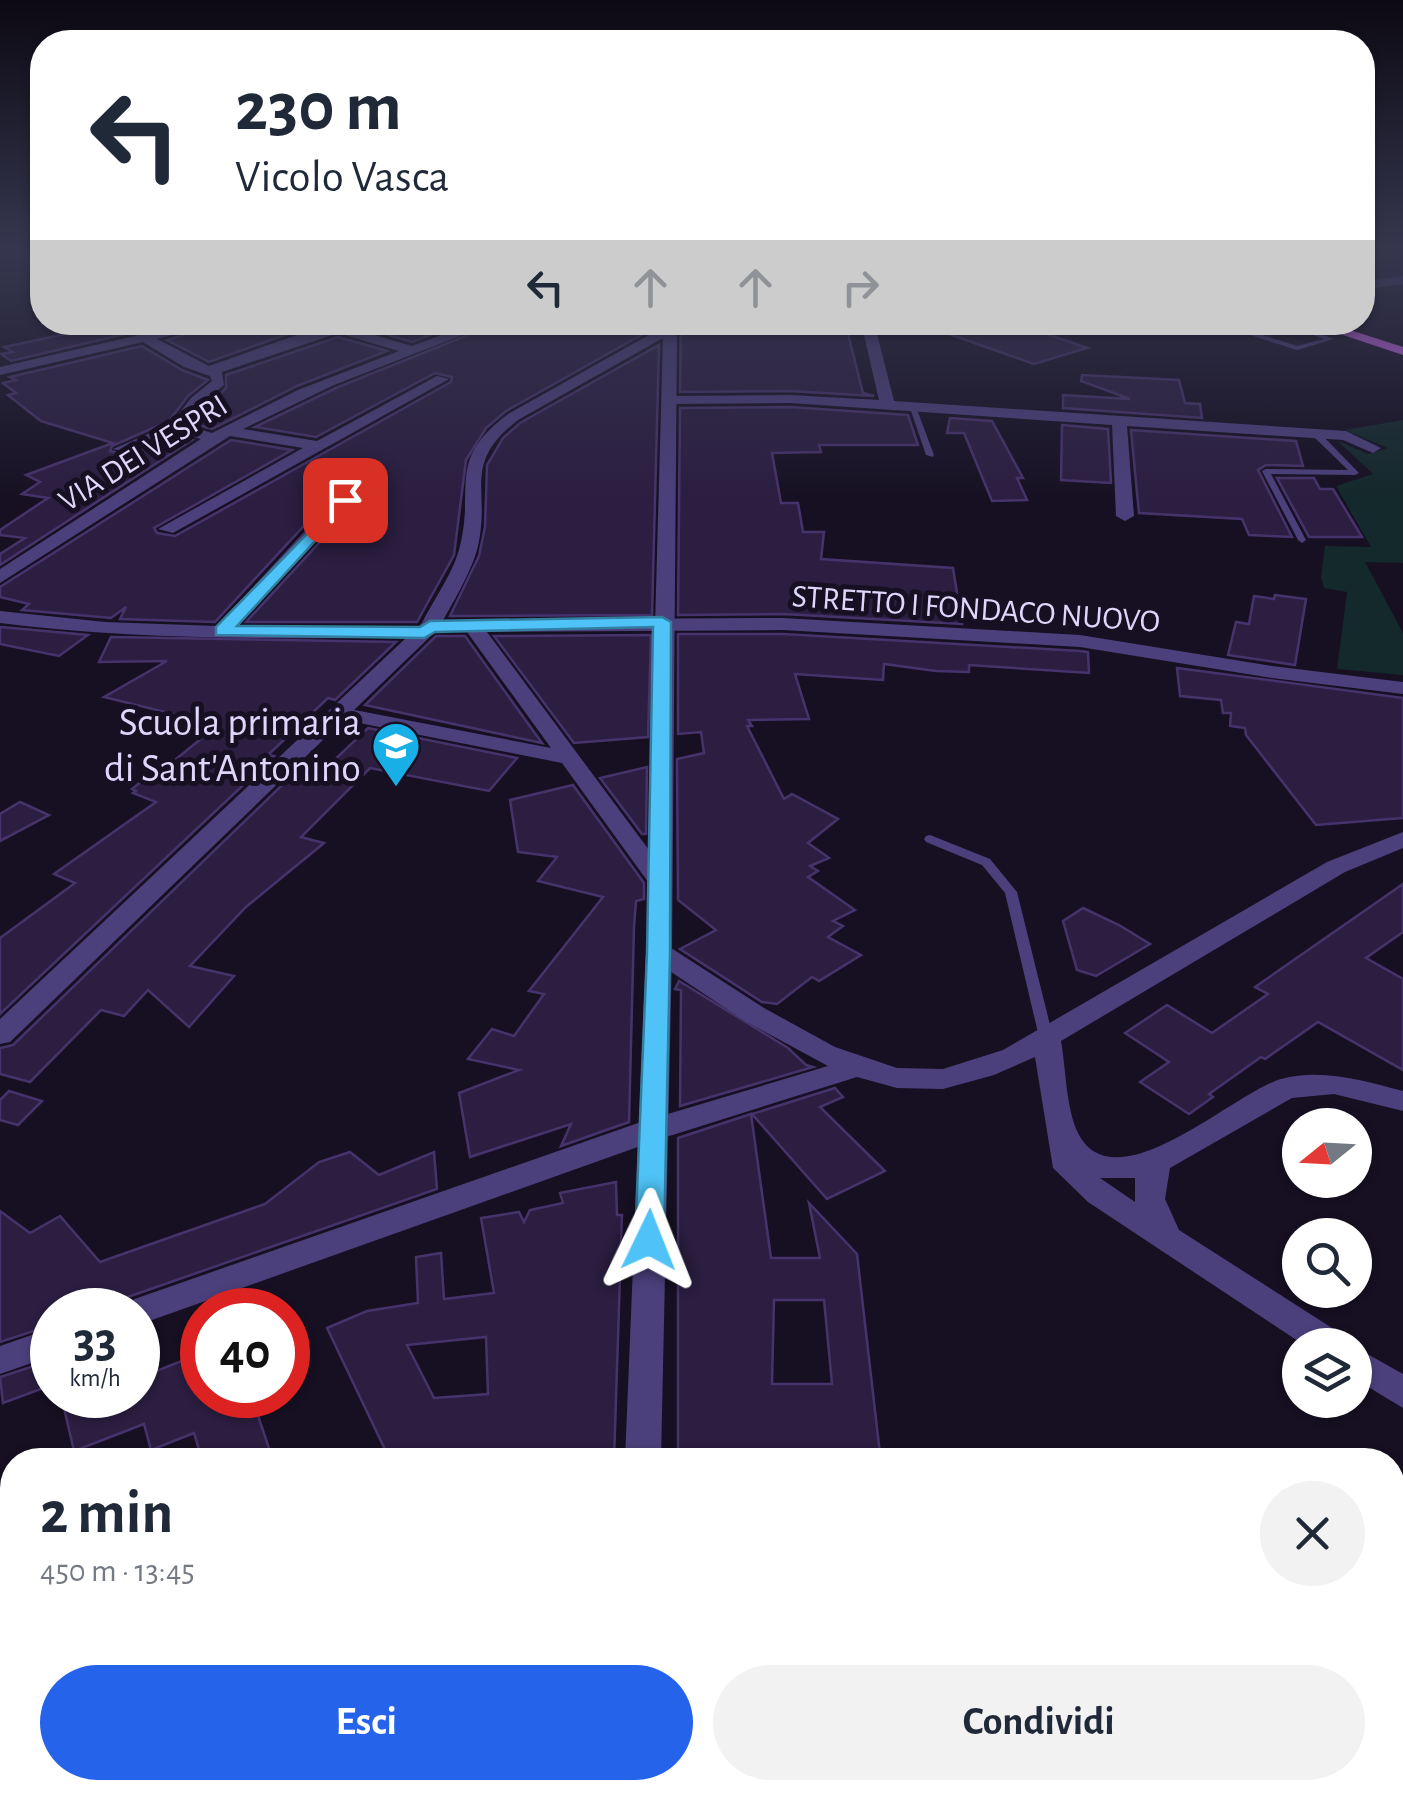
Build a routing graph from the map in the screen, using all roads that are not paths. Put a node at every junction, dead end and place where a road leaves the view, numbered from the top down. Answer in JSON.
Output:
{"nodes":[{"id":1,"x":158,"y":335,"type":"edge"},
{"id":2,"x":316,"y":335,"type":"edge"},
{"id":3,"x":361,"y":335,"type":"edge"},
{"id":4,"x":456,"y":335,"type":"edge"},
{"id":5,"x":655,"y":335,"type":"edge"},
{"id":6,"x":670,"y":335,"type":"edge"},
{"id":7,"x":870,"y":335,"type":"edge"},
{"id":8,"x":1254,"y":335,"type":"edge"},
{"id":9,"x":1319,"y":335,"type":"edge"},
{"id":10,"x":1356,"y":335,"type":"edge"},
{"id":11,"x":1370,"y":335,"type":"edge"},
{"id":12,"x":145,"y":338,"type":"junction"},
{"id":13,"x":1403,"y":348,"type":"edge"},
{"id":14,"x":415,"y":351,"type":"junction"},
{"id":15,"x":0,"y":371,"type":"edge"},
{"id":16,"x":210,"y":371,"type":"junction"},
{"id":17,"x":442,"y":379,"type":"dead end"},
{"id":18,"x":670,"y":400,"type":"junction"},
{"id":19,"x":888,"y":406,"type":"junction"},
{"id":20,"x":912,"y":407,"type":"junction"},
{"id":21,"x":1120,"y":421,"type":"junction"},
{"id":22,"x":176,"y":427,"type":"junction"},
{"id":23,"x":220,"y":434,"type":"junction"},
{"id":24,"x":1316,"y":434,"type":"junction"},
{"id":25,"x":318,"y":446,"type":"junction"},
{"id":26,"x":121,"y":448,"type":"dead end"},
{"id":27,"x":1374,"y":448,"type":"dead end"},
{"id":28,"x":930,"y":455,"type":"dead end"},
{"id":29,"x":373,"y":480,"type":"dead end"},
{"id":30,"x":1125,"y":516,"type":"dead end"},
{"id":31,"x":167,"y":530,"type":"dead end"},
{"id":32,"x":1302,"y":540,"type":"dead end"},
{"id":33,"x":0,"y":577,"type":"edge"},
{"id":34,"x":0,"y":617,"type":"edge"},
{"id":35,"x":662,"y":622,"type":"junction"},
{"id":36,"x":474,"y":628,"type":"junction"},
{"id":37,"x":427,"y":629,"type":"junction"},
{"id":38,"x":223,"y":631,"type":"junction"},
{"id":39,"x":1403,"y":688,"type":"edge"},
{"id":40,"x":339,"y":713,"type":"junction"},
{"id":41,"x":570,"y":758,"type":"junction"},
{"id":42,"x":930,"y":839,"type":"dead end"},
{"id":43,"x":1403,"y":839,"type":"edge"},
{"id":44,"x":660,"y":881,"type":"junction"},
{"id":45,"x":658,"y":952,"type":"junction"},
{"id":46,"x":0,"y":1035,"type":"edge"},
{"id":47,"x":1046,"y":1037,"type":"junction"},
{"id":48,"x":854,"y":1068,"type":"junction"},
{"id":49,"x":1403,"y":1101,"type":"edge"},
{"id":50,"x":1058,"y":1125,"type":"junction"},
{"id":51,"x":652,"y":1130,"type":"junction"},
{"id":52,"x":1159,"y":1160,"type":"junction"},
{"id":53,"x":1167,"y":1236,"type":"junction"},
{"id":54,"x":160,"y":1304,"type":"edge"},
{"id":55,"x":1305,"y":1328,"type":"edge"},
{"id":56,"x":30,"y":1350,"type":"edge"},
{"id":57,"x":0,"y":1360,"type":"edge"},
{"id":58,"x":1372,"y":1372,"type":"edge"},
{"id":59,"x":1403,"y":1392,"type":"edge"},
{"id":60,"x":642,"y":1448,"type":"edge"}],
"edges":[{"from":1,"to":12,"type":"street"},
{"from":2,"to":16,"type":"street"},
{"from":3,"to":14,"type":"street"},
{"from":4,"to":14,"type":"street","name":"VIA DEI VESPRI"},
{"from":5,"to":37,"type":"street"},
{"from":6,"to":18,"type":"street"},
{"from":7,"to":19,"type":"street"},
{"from":8,"to":9,"type":"lane"},
{"from":10,"to":13,"type":"main road"},
{"from":11,"to":13,"type":"main road"},
{"from":12,"to":15,"type":"street"},
{"from":12,"to":16,"type":"street"},
{"from":14,"to":23,"type":"street","name":"VIA DEI VESPRI"},
{"from":16,"to":22,"type":"street"},
{"from":17,"to":25,"type":"street"},
{"from":18,"to":19,"type":"street"},
{"from":18,"to":35,"type":"street"},
{"from":19,"to":20,"type":"street"},
{"from":20,"to":21,"type":"street"},
{"from":20,"to":28,"type":"lane"},
{"from":21,"to":24,"type":"street"},
{"from":21,"to":30,"type":"street"},
{"from":22,"to":23,"type":"street"},
{"from":22,"to":26,"type":"street"},
{"from":23,"to":25,"type":"street"},
{"from":23,"to":33,"type":"street","name":"VIA DEI VESPRI"},
{"from":24,"to":27,"type":"street"},
{"from":24,"to":32,"type":"lane"},
{"from":25,"to":31,"type":"street"},
{"from":29,"to":38,"type":"street"},
{"from":34,"to":38,"type":"street","name":"STRETTO I FONDACO NUOVO"},
{"from":35,"to":36,"type":"street","name":"STRETTO I FONDACO NUOVO"},
{"from":35,"to":39,"type":"street","name":"STRETTO I FONDACO NUOVO"},
{"from":35,"to":44,"type":"street"},
{"from":36,"to":37,"type":"street","name":"STRETTO I FONDACO NUOVO"},
{"from":36,"to":41,"type":"street"},
{"from":37,"to":38,"type":"street","name":"STRETTO I FONDACO NUOVO"},
{"from":37,"to":40,"type":"street"},
{"from":40,"to":41,"type":"street"},
{"from":40,"to":46,"type":"street"},
{"from":41,"to":44,"type":"street"},
{"from":42,"to":47,"type":"lane"},
{"from":43,"to":47,"type":"street"},
{"from":44,"to":45,"type":"street"},
{"from":45,"to":48,"type":"street"},
{"from":45,"to":51,"type":"street"},
{"from":47,"to":48,"type":"street"},
{"from":47,"to":50,"type":"street"},
{"from":48,"to":51,"type":"street"},
{"from":49,"to":52,"type":"street"},
{"from":50,"to":52,"type":"street"},
{"from":50,"to":53,"type":"street"},
{"from":51,"to":54,"type":"street"},
{"from":51,"to":60,"type":"street"},
{"from":52,"to":53,"type":"street"},
{"from":53,"to":55,"type":"street"},
{"from":56,"to":57,"type":"street"},
{"from":58,"to":59,"type":"street"}]}
